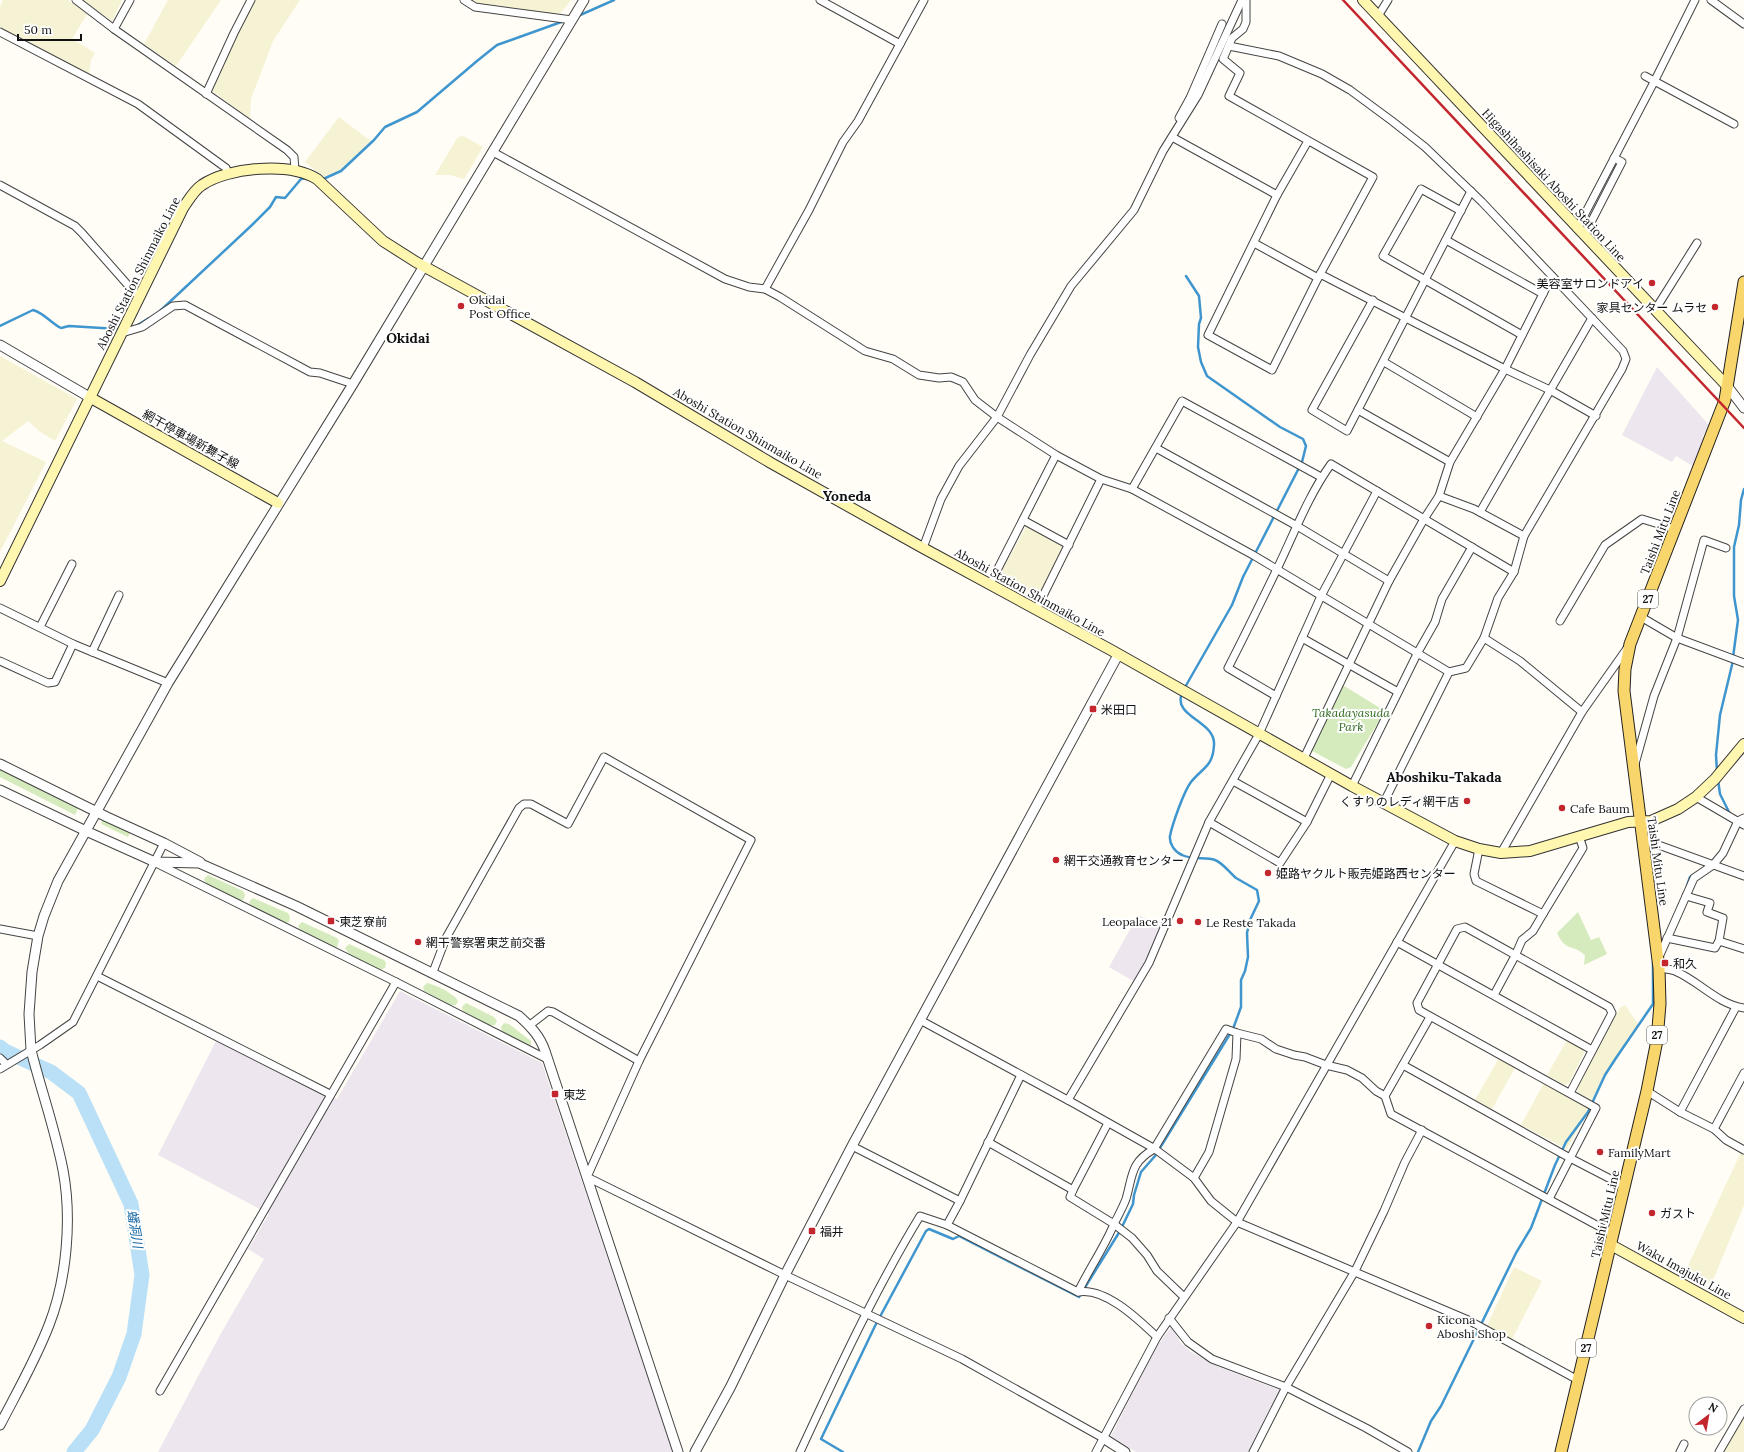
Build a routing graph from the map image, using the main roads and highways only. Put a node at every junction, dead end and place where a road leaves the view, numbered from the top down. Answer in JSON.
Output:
{"nodes":[{"id":1,"x":1363,"y":0,"type":"edge"},
{"id":2,"x":1744,"y":282,"type":"edge"},
{"id":3,"x":1728,"y":387,"type":"junction"},
{"id":4,"x":91,"y":398,"type":"junction"},
{"id":5,"x":278,"y":503,"type":"road end"},
{"id":6,"x":0,"y":581,"type":"edge"},
{"id":7,"x":1744,"y":744,"type":"edge"},
{"id":8,"x":1639,"y":821,"type":"junction"},
{"id":9,"x":1612,"y":1240,"type":"junction"},
{"id":10,"x":1744,"y":1318,"type":"edge"},
{"id":11,"x":1561,"y":1452,"type":"edge"}],
"edges":[{"from":1,"to":3,"type":"main road","name":"Higashihashisaki Aboshi Station Line"},
{"from":2,"to":3,"type":"main road","name":"Taishi Mitu Line","number":"27"},
{"from":3,"to":8,"type":"main road","name":"Taishi Mitu Line","number":"27"},
{"from":4,"to":5,"type":"main road","name":"網干停車場新舞子線"},
{"from":4,"to":6,"type":"main road","name":"Aboshi Station Shinmaiko Line"},
{"from":4,"to":8,"type":"main road","name":"Aboshi Station Shinmaiko Line"},
{"from":7,"to":8,"type":"main road","name":"Aboshi Station Shinmaiko Line"},
{"from":8,"to":9,"type":"main road","name":"Taishi Mitu Line","number":"27"},
{"from":9,"to":10,"type":"main road","name":"Waku Imajuku Line"},
{"from":9,"to":11,"type":"main road","name":"Taishi Mitu Line","number":"27"}]}
